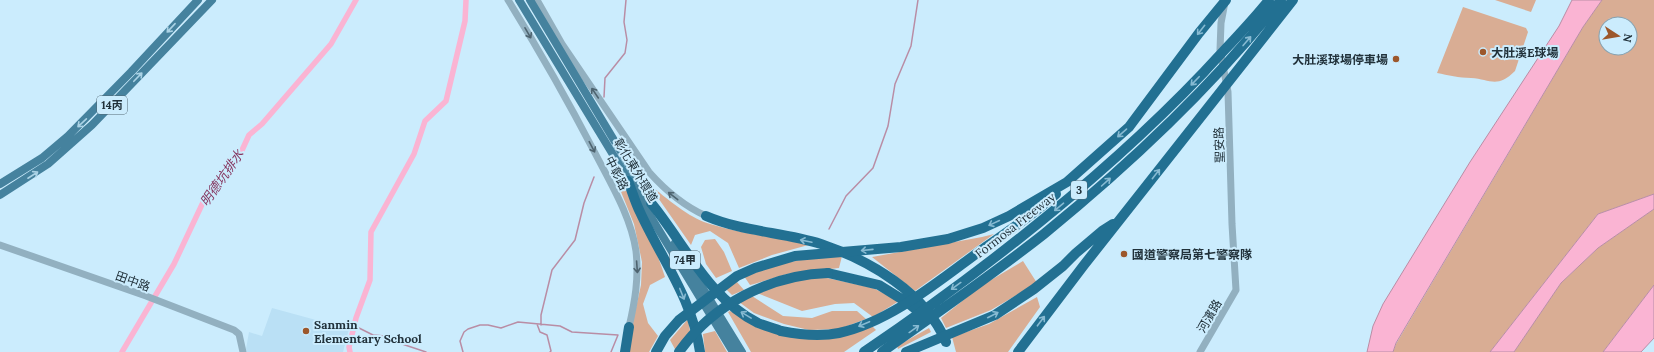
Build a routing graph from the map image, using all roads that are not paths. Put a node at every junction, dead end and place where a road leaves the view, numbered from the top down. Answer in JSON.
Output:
{"nodes":[{"id":1,"x":198,"y":0,"type":"edge"},
{"id":2,"x":212,"y":0,"type":"edge"},
{"id":3,"x":508,"y":0,"type":"edge"},
{"id":4,"x":519,"y":0,"type":"edge"},
{"id":5,"x":530,"y":0,"type":"edge"},
{"id":6,"x":537,"y":0,"type":"edge"},
{"id":7,"x":1225,"y":0,"type":"edge"},
{"id":8,"x":1269,"y":0,"type":"edge"},
{"id":9,"x":1281,"y":0,"type":"edge"},
{"id":10,"x":1293,"y":0,"type":"edge"},
{"id":11,"x":628,"y":181,"type":"junction"},
{"id":12,"x":1067,"y":182,"type":"junction"},
{"id":13,"x":0,"y":184,"type":"edge"},
{"id":14,"x":0,"y":195,"type":"edge"},
{"id":15,"x":651,"y":203,"type":"junction"},
{"id":16,"x":706,"y":216,"type":"joint"},
{"id":17,"x":1119,"y":220,"type":"junction"},
{"id":18,"x":0,"y":246,"type":"edge"},
{"id":19,"x":1236,"y":290,"type":"joint"},
{"id":20,"x":629,"y":327,"type":"joint"},
{"id":21,"x":947,"y":347,"type":"edge"},
{"id":22,"x":243,"y":352,"type":"edge"},
{"id":23,"x":625,"y":352,"type":"edge"},
{"id":24,"x":656,"y":352,"type":"edge"},
{"id":25,"x":679,"y":352,"type":"edge"},
{"id":26,"x":700,"y":352,"type":"edge"},
{"id":27,"x":733,"y":352,"type":"edge"},
{"id":28,"x":742,"y":352,"type":"edge"},
{"id":29,"x":864,"y":352,"type":"edge"},
{"id":30,"x":882,"y":352,"type":"edge"},
{"id":31,"x":906,"y":352,"type":"edge"},
{"id":32,"x":1018,"y":352,"type":"edge"},
{"id":33,"x":1200,"y":352,"type":"edge"}],
"edges":[{"from":1,"to":13,"type":"main road","number":"14丙","one_way":true},
{"from":14,"to":2,"type":"main road","number":"14丙","one_way":true},
{"from":3,"to":20,"type":"street","name":"中彰路","one_way":true},
{"from":4,"to":11,"type":"main road","name":"彰化東外環道","number":"74甲"},
{"from":5,"to":15,"type":"main road","name":"彰化東外環道","number":"74甲"},
{"from":16,"to":6,"type":"street","name":"中彰路","one_way":true},
{"from":7,"to":12,"type":"highway","one_way":true,"bridge":true},
{"from":7,"to":19,"type":"street","name":"聖安路"},
{"from":8,"to":29,"type":"highway","name":"Formosa Freeway","number":"3","one_way":true,"bridge":true},
{"from":30,"to":9,"type":"highway","name":"Formosa Freeway","number":"3","one_way":true,"bridge":true},
{"from":17,"to":10,"type":"highway","one_way":true,"bridge":true},
{"from":11,"to":26,"type":"highway","one_way":true},
{"from":11,"to":27,"type":"main road","name":"彰化東外環道","number":"74甲"},
{"from":12,"to":15,"type":"highway","one_way":true,"bridge":true},
{"from":12,"to":24,"type":"highway","one_way":true,"bridge":true},
{"from":15,"to":28,"type":"main road","name":"彰化東外環道","number":"74甲"},
{"from":21,"to":16,"type":"highway","one_way":true},
{"from":31,"to":17,"type":"highway","one_way":true,"bridge":true},
{"from":32,"to":17,"type":"highway","one_way":true,"bridge":true},
{"from":18,"to":22,"type":"street","name":"田中路"},
{"from":19,"to":33,"type":"street","name":"河濱路"},
{"from":20,"to":23,"type":"highway"},
{"from":21,"to":25,"type":"highway","bridge":true}]}
